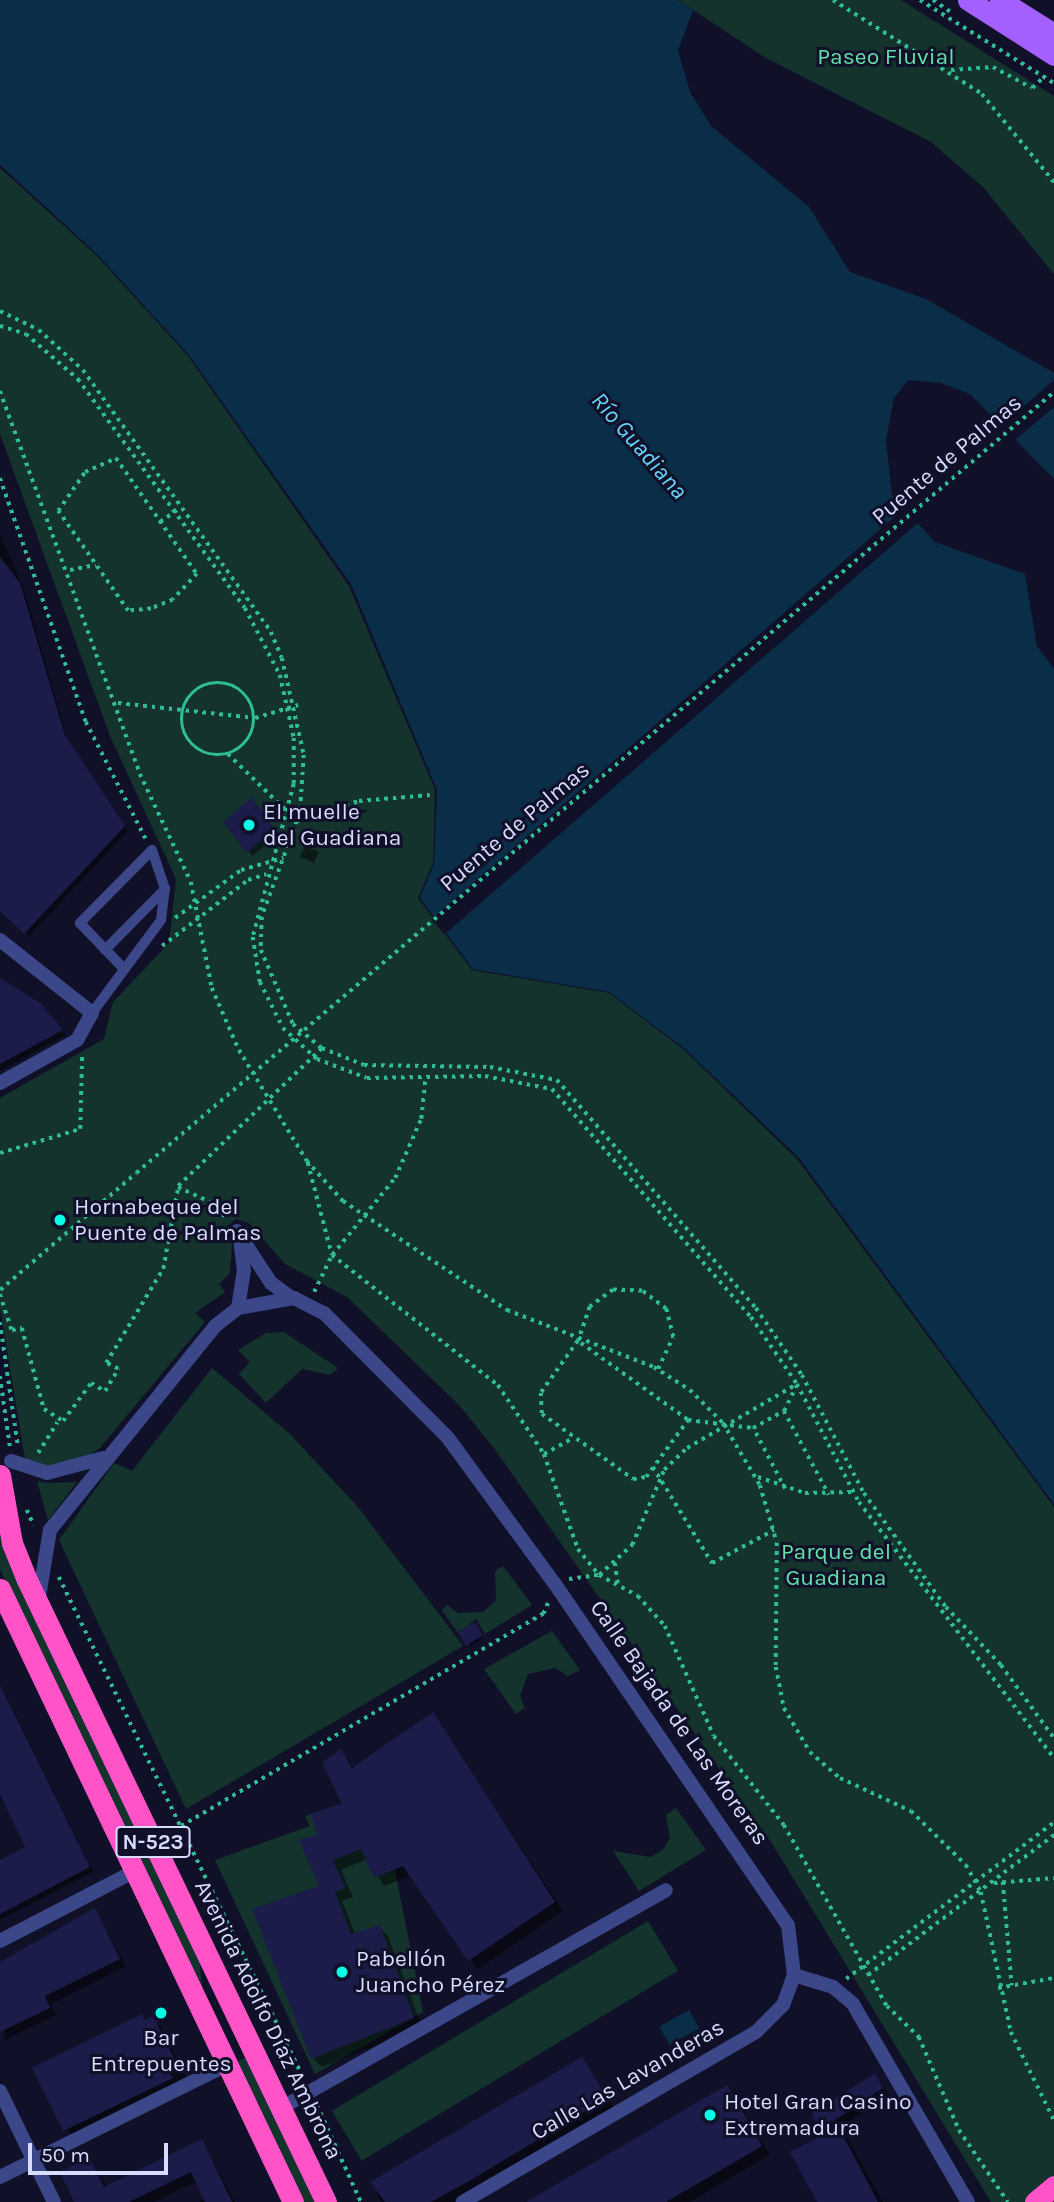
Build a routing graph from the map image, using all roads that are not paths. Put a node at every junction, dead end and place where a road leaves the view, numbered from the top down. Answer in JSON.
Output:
{"nodes":[{"id":1,"x":968,"y":0,"type":"edge"},
{"id":2,"x":1000,"y":0,"type":"edge"},
{"id":3,"x":1054,"y":34,"type":"edge"},
{"id":4,"x":1054,"y":55,"type":"edge"},
{"id":5,"x":165,"y":889,"type":"junction"},
{"id":6,"x":0,"y":940,"type":"edge"},
{"id":7,"x":105,"y":950,"type":"junction"},
{"id":8,"x":123,"y":968,"type":"junction"},
{"id":9,"x":92,"y":1013,"type":"junction"},
{"id":10,"x":0,"y":1083,"type":"edge"},
{"id":11,"x":294,"y":1298,"type":"junction"},
{"id":12,"x":238,"y":1308,"type":"junction"},
{"id":13,"x":104,"y":1458,"type":"junction"},
{"id":14,"x":6,"y":1468,"type":"edge"},
{"id":15,"x":0,"y":1589,"type":"edge"},
{"id":16,"x":39,"y":1605,"type":"junction"},
{"id":17,"x":135,"y":1871,"type":"junction"},
{"id":18,"x":666,"y":1890,"type":"dead end"},
{"id":19,"x":0,"y":1941,"type":"edge"},
{"id":20,"x":204,"y":1948,"type":"junction"},
{"id":21,"x":794,"y":1975,"type":"junction"},
{"id":22,"x":229,"y":2064,"type":"junction"},
{"id":23,"x":0,"y":2091,"type":"edge"},
{"id":24,"x":281,"y":2108,"type":"junction"},
{"id":25,"x":34,"y":2161,"type":"junction"},
{"id":26,"x":0,"y":2177,"type":"edge"},
{"id":27,"x":1054,"y":2186,"type":"edge"},
{"id":28,"x":54,"y":2202,"type":"edge"},
{"id":29,"x":293,"y":2202,"type":"edge"},
{"id":30,"x":326,"y":2202,"type":"edge"},
{"id":31,"x":463,"y":2202,"type":"edge"},
{"id":32,"x":968,"y":2202,"type":"edge"},
{"id":33,"x":1035,"y":2202,"type":"edge"}],
"edges":[{"from":1,"to":4,"type":"main road"},
{"from":2,"to":3,"type":"main road"},
{"from":5,"to":7,"type":"lane"},
{"from":5,"to":7,"type":"lane"},
{"from":5,"to":8,"type":"lane"},
{"from":6,"to":9,"type":"street"},
{"from":7,"to":8,"type":"lane"},
{"from":8,"to":9,"type":"lane"},
{"from":9,"to":10,"type":"street"},
{"from":11,"to":12,"type":"street"},
{"from":11,"to":12,"type":"street","name":"Calle Bajada de Las Moreras"},
{"from":11,"to":21,"type":"street","name":"Calle Bajada de Las Moreras"},
{"from":12,"to":13,"type":"street"},
{"from":13,"to":14,"type":"street"},
{"from":13,"to":16,"type":"street"},
{"from":14,"to":16,"type":"highway","name":"Avenida Adolfo Díaz Ambrona","number":"N-523"},
{"from":15,"to":17,"type":"highway","number":"N-523"},
{"from":16,"to":20,"type":"highway","name":"Avenida Adolfo Díaz Ambrona","number":"N-523"},
{"from":17,"to":19,"type":"street"},
{"from":17,"to":22,"type":"highway","number":"N-523"},
{"from":18,"to":24,"type":"street"},
{"from":20,"to":22,"type":"highway"},
{"from":20,"to":24,"type":"highway","name":"Avenida Adolfo Díaz Ambrona","number":"N-523"},
{"from":21,"to":31,"type":"street","name":"Calle Las Lavanderas"},
{"from":21,"to":32,"type":"street"},
{"from":22,"to":25,"type":"street"},
{"from":22,"to":29,"type":"highway","number":"N-523"},
{"from":23,"to":25,"type":"street"},
{"from":24,"to":30,"type":"highway","name":"Avenida Adolfo Díaz Ambrona","number":"N-523"},
{"from":25,"to":26,"type":"street"},
{"from":25,"to":28,"type":"street"},
{"from":27,"to":33,"type":"highway"}]}
